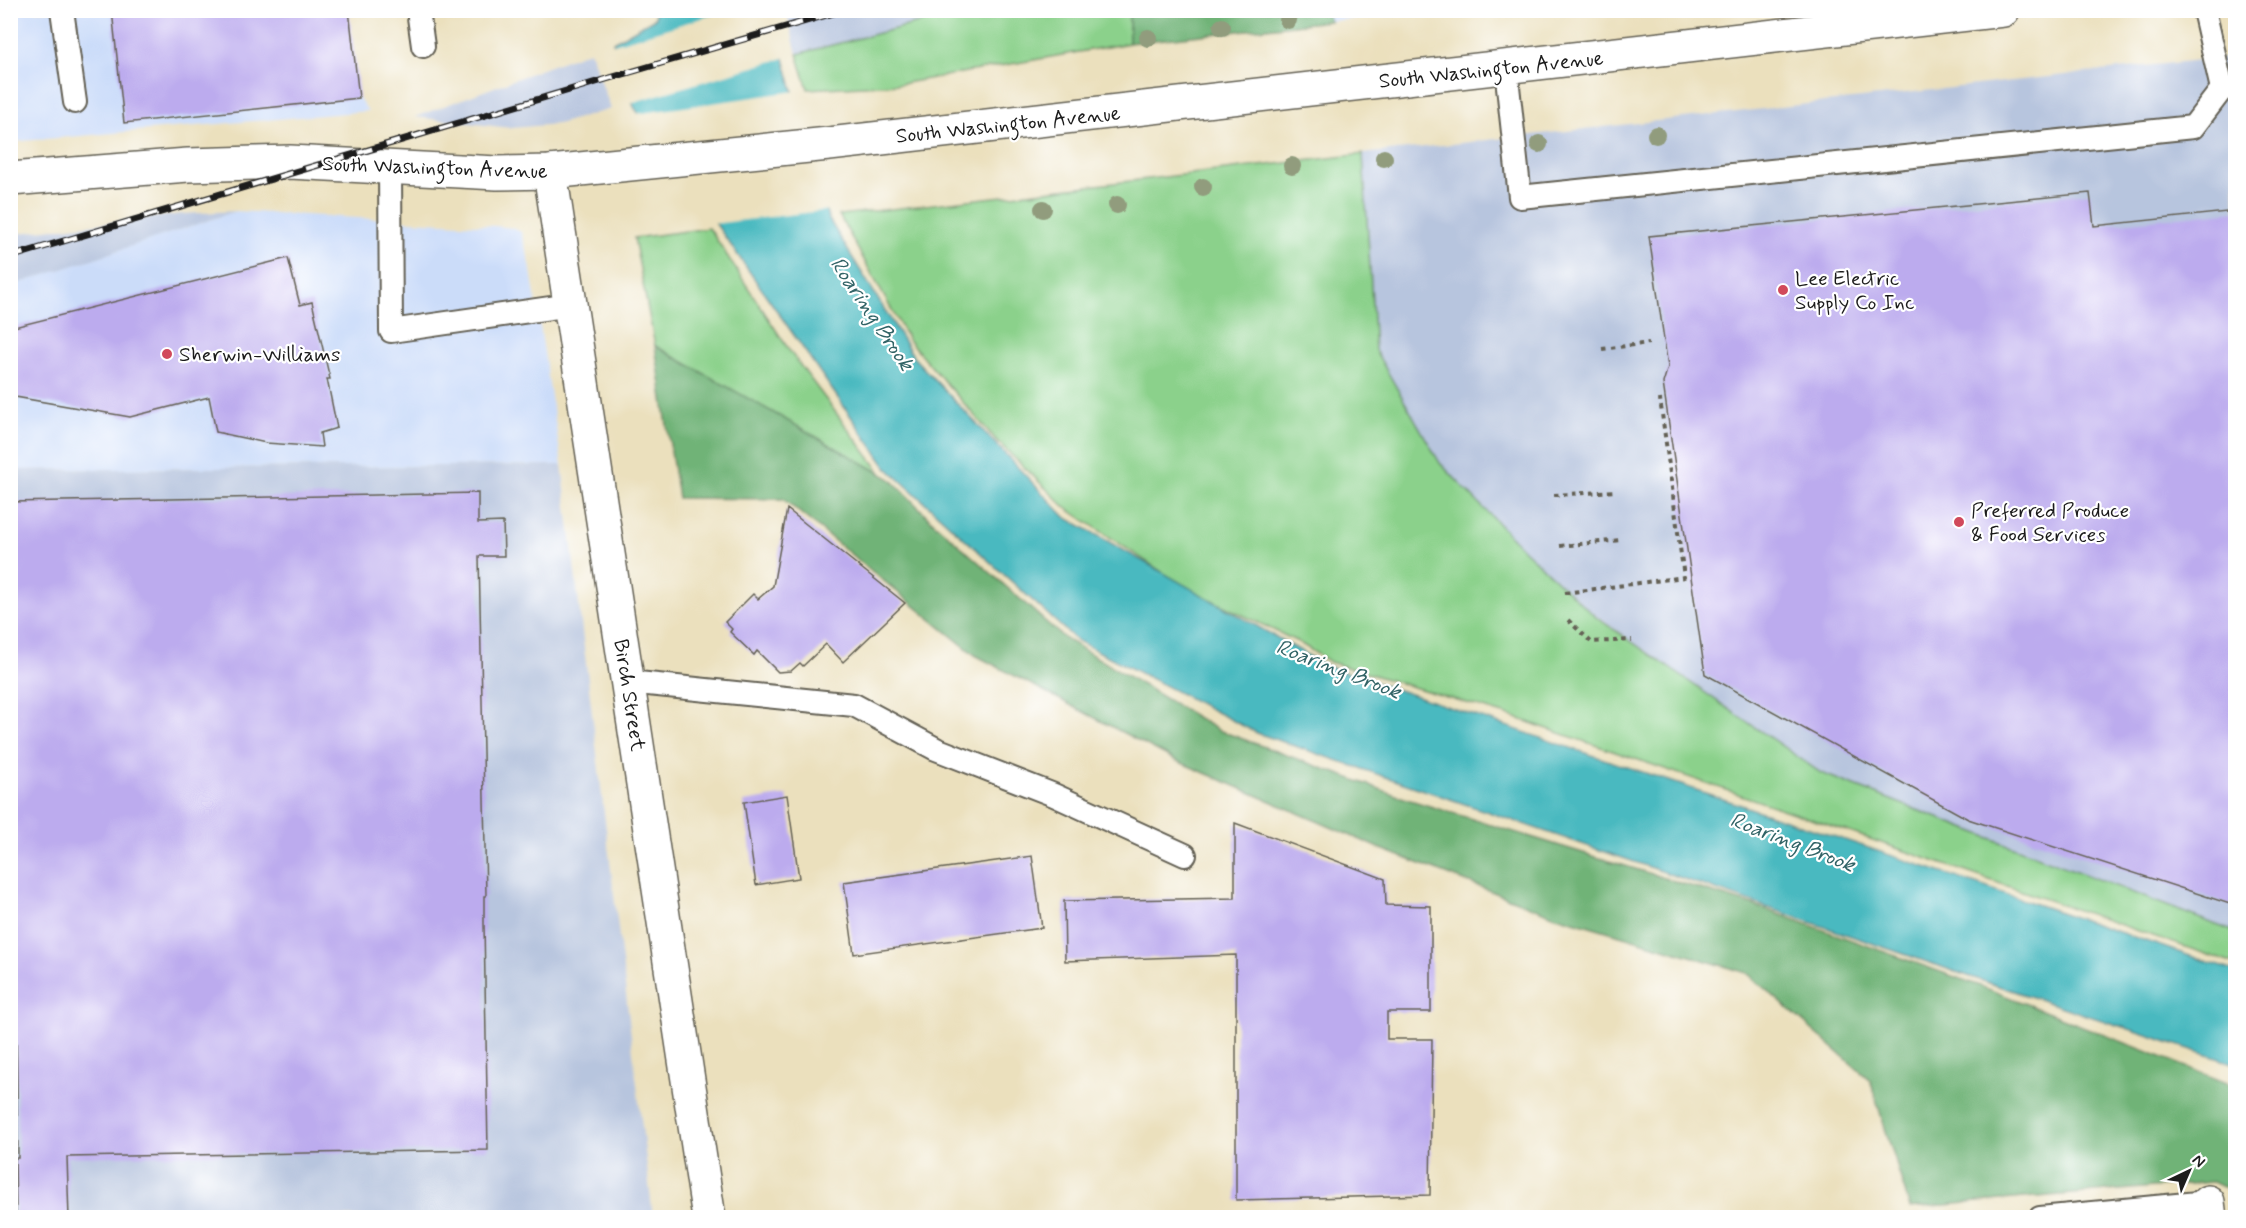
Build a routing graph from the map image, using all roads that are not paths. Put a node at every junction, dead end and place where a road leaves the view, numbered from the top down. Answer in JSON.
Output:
{"nodes":[{"id":1,"x":62,"y":10,"type":"edge"},
{"id":2,"x":418,"y":10,"type":"edge"},
{"id":3,"x":2003,"y":10,"type":"edge"},
{"id":4,"x":2205,"y":10,"type":"edge"},
{"id":5,"x":423,"y":46,"type":"dead end"},
{"id":6,"x":1506,"y":68,"type":"junction"},
{"id":7,"x":2229,"y":88,"type":"edge"},
{"id":8,"x":75,"y":102,"type":"dead end"},
{"id":9,"x":390,"y":167,"type":"junction"},
{"id":10,"x":550,"y":172,"type":"junction"},
{"id":11,"x":10,"y":179,"type":"edge"},
{"id":12,"x":571,"y":305,"type":"junction"},
{"id":13,"x":628,"y":682,"type":"junction"},
{"id":14,"x":1185,"y":855,"type":"dead end"},
{"id":15,"x":2209,"y":1210,"type":"edge"},
{"id":16,"x":709,"y":1218,"type":"edge"},
{"id":17,"x":2040,"y":1218,"type":"edge"}],
"edges":[{"from":1,"to":8,"type":"lane"},
{"from":2,"to":5,"type":"lane"},
{"from":3,"to":6,"type":"street","name":"South Washington Avenue"},
{"from":4,"to":7,"type":"lane"},
{"from":6,"to":7,"type":"lane"},
{"from":6,"to":10,"type":"street","name":"South Washington Avenue"},
{"from":9,"to":10,"type":"street","name":"South Washington Avenue"},
{"from":9,"to":11,"type":"street","name":"South Washington Avenue"},
{"from":9,"to":12,"type":"lane"},
{"from":10,"to":12,"type":"street","name":"Birch Street"},
{"from":12,"to":13,"type":"street","name":"Birch Street"},
{"from":13,"to":14,"type":"lane"},
{"from":13,"to":16,"type":"street","name":"Birch Street"},
{"from":15,"to":17,"type":"lane"}]}
